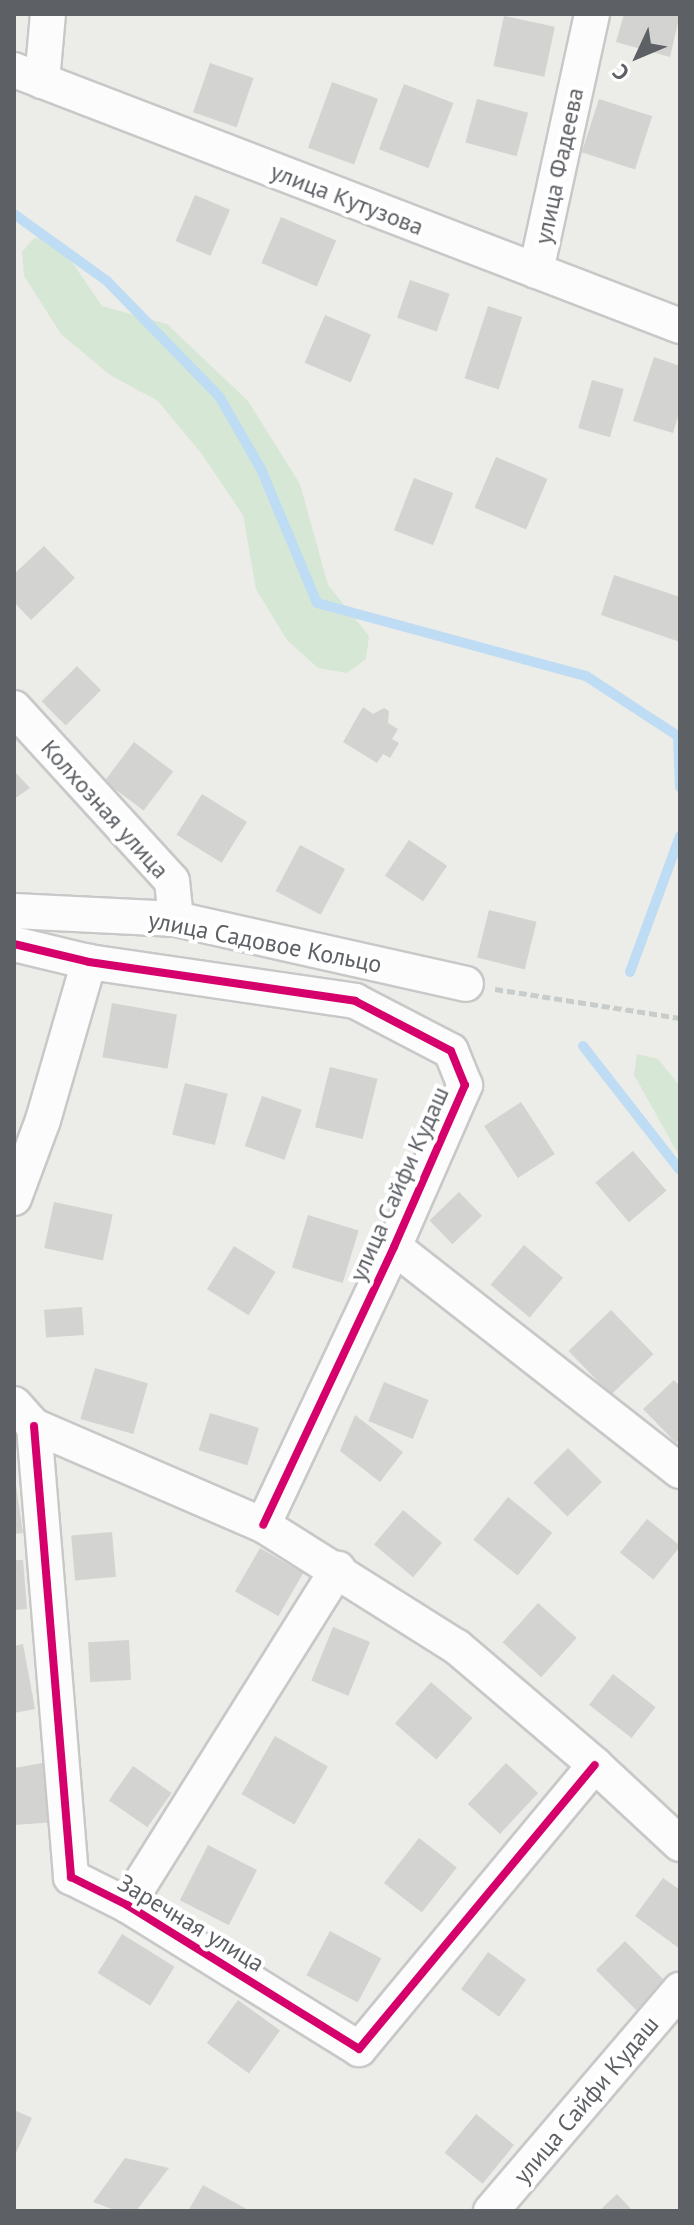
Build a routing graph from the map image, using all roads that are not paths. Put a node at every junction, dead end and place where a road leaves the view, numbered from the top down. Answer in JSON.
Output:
{"nodes":[{"id":1,"x":48,"y":14,"type":"edge"},
{"id":2,"x":592,"y":14,"type":"edge"},
{"id":3,"x":28,"y":76,"type":"edge"},
{"id":4,"x":536,"y":271,"type":"junction"},
{"id":5,"x":680,"y":326,"type":"edge"},
{"id":6,"x":14,"y":708,"type":"edge"},
{"id":7,"x":14,"y":911,"type":"edge"},
{"id":8,"x":176,"y":919,"type":"junction"},
{"id":9,"x":14,"y":944,"type":"edge"},
{"id":10,"x":89,"y":962,"type":"junction"},
{"id":11,"x":466,"y":984,"type":"road end"},
{"id":12,"x":28,"y":1117,"type":"edge"},
{"id":13,"x":14,"y":1198,"type":"edge"},
{"id":14,"x":394,"y":1247,"type":"junction"},
{"id":15,"x":24,"y":1415,"type":"edge"},
{"id":16,"x":680,"y":1471,"type":"edge"},
{"id":17,"x":263,"y":1525,"type":"junction"},
{"id":18,"x":338,"y":1569,"type":"junction"},
{"id":19,"x":595,"y":1765,"type":"junction"},
{"id":20,"x":680,"y":1844,"type":"edge"},
{"id":21,"x":127,"y":1905,"type":"junction"},
{"id":22,"x":680,"y":1990,"type":"edge"},
{"id":23,"x":491,"y":2211,"type":"edge"}],
"edges":[{"from":1,"to":3,"type":"street"},
{"from":2,"to":4,"type":"street","name":"улица Фадеева"},
{"from":3,"to":4,"type":"street","name":"улица Кутузова"},
{"from":4,"to":5,"type":"street","name":"улица Кутузова"},
{"from":6,"to":8,"type":"street","name":"Колхозная улица"},
{"from":7,"to":8,"type":"street","name":"улица Садовое Кольцо"},
{"from":8,"to":11,"type":"street","name":"улица Садовое Кольцо"},
{"from":9,"to":10,"type":"street","name":"улица Сайфи Кудаш"},
{"from":10,"to":12,"type":"street"},
{"from":10,"to":14,"type":"street","name":"улица Сайфи Кудаш"},
{"from":12,"to":13,"type":"street"},
{"from":14,"to":16,"type":"street","name":"улица Сайфи Кудаш"},
{"from":14,"to":17,"type":"street","name":"улица Сайфи Кудаш"},
{"from":15,"to":17,"type":"street"},
{"from":15,"to":21,"type":"street","name":"Заречная улица"},
{"from":17,"to":18,"type":"street"},
{"from":18,"to":19,"type":"street"},
{"from":18,"to":21,"type":"street","name":"Заречная улица"},
{"from":19,"to":20,"type":"street"},
{"from":19,"to":21,"type":"street","name":"Заречная улица"},
{"from":22,"to":23,"type":"street","name":"улица Сайфи Кудаш"}]}
